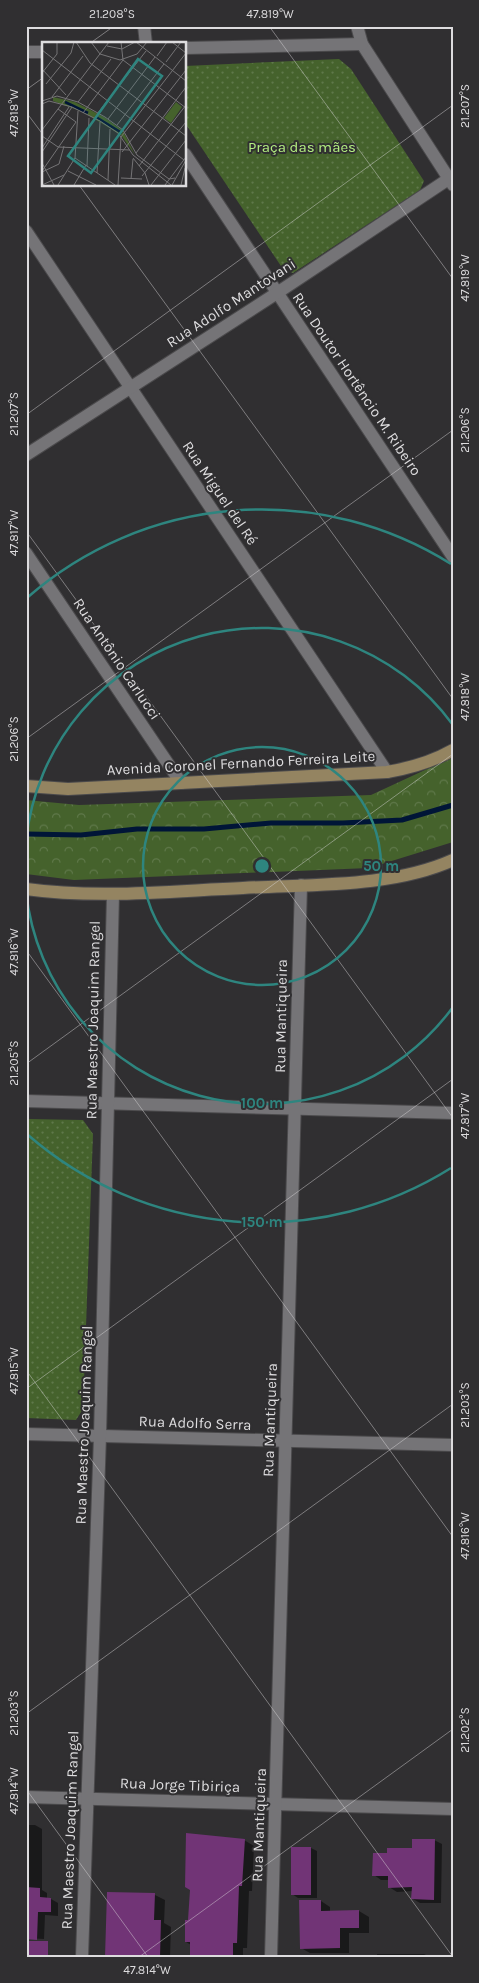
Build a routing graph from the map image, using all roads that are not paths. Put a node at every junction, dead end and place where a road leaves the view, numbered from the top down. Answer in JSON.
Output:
{"nodes":[{"id":1,"x":144,"y":26,"type":"edge"},
{"id":2,"x":357,"y":26,"type":"edge"},
{"id":3,"x":146,"y":42,"type":"edge"},
{"id":4,"x":362,"y":44,"type":"junction"},
{"id":5,"x":186,"y":48,"type":"edge"},
{"id":6,"x":26,"y":52,"type":"edge"},
{"id":7,"x":42,"y":52,"type":"edge"},
{"id":8,"x":186,"y":156,"type":"edge"},
{"id":9,"x":451,"y":180,"type":"edge"},
{"id":10,"x":26,"y":231,"type":"edge"},
{"id":11,"x":277,"y":293,"type":"junction"},
{"id":12,"x":130,"y":388,"type":"junction"},
{"id":13,"x":26,"y":455,"type":"edge"},
{"id":14,"x":26,"y":553,"type":"edge"},
{"id":15,"x":453,"y":557,"type":"edge"},
{"id":16,"x":453,"y":750,"type":"edge"},
{"id":17,"x":387,"y":772,"type":"junction"},
{"id":18,"x":181,"y":782,"type":"junction"},
{"id":19,"x":26,"y":786,"type":"edge"},
{"id":20,"x":453,"y":860,"type":"edge"},
{"id":21,"x":301,"y":885,"type":"junction"},
{"id":22,"x":26,"y":889,"type":"edge"},
{"id":23,"x":113,"y":894,"type":"junction"},
{"id":24,"x":26,"y":1101,"type":"edge"},
{"id":25,"x":108,"y":1103,"type":"junction"},
{"id":26,"x":295,"y":1110,"type":"junction"},
{"id":27,"x":453,"y":1113,"type":"edge"},
{"id":28,"x":26,"y":1434,"type":"edge"},
{"id":29,"x":100,"y":1436,"type":"junction"},
{"id":30,"x":286,"y":1441,"type":"junction"},
{"id":31,"x":453,"y":1446,"type":"edge"},
{"id":32,"x":26,"y":1797,"type":"edge"},
{"id":33,"x":87,"y":1798,"type":"junction"},
{"id":34,"x":275,"y":1804,"type":"junction"},
{"id":35,"x":453,"y":1809,"type":"edge"},
{"id":36,"x":82,"y":1957,"type":"edge"},
{"id":37,"x":271,"y":1957,"type":"edge"}],
"edges":[{"from":1,"to":3,"type":"street"},
{"from":2,"to":4,"type":"street"},
{"from":4,"to":5,"type":"street"},
{"from":4,"to":9,"type":"street"},
{"from":6,"to":7,"type":"street"},
{"from":8,"to":11,"type":"street","name":"Rua Doutor Hortêncio M. Ribeiro"},
{"from":9,"to":11,"type":"street","name":"Rua Adolfo Mantovani"},
{"from":10,"to":12,"type":"street","name":"Rua Miguel del Ré"},
{"from":11,"to":12,"type":"street","name":"Rua Adolfo Mantovani"},
{"from":11,"to":15,"type":"street","name":"Rua Doutor Hortêncio M. Ribeiro"},
{"from":12,"to":13,"type":"street","name":"Rua Adolfo Mantovani"},
{"from":12,"to":17,"type":"street","name":"Rua Miguel del Ré"},
{"from":14,"to":18,"type":"street","name":"Rua Antônio Carlucci"},
{"from":16,"to":17,"type":"street","name":"Avenida Coronel Fernando Ferreira Leite"},
{"from":17,"to":18,"type":"street","name":"Avenida Coronel Fernando Ferreira Leite"},
{"from":18,"to":19,"type":"street","name":"Avenida Coronel Fernando Ferreira Leite"},
{"from":20,"to":21,"type":"street"},
{"from":21,"to":23,"type":"street"},
{"from":21,"to":26,"type":"street","name":"Rua Mantiqueira"},
{"from":22,"to":23,"type":"street"},
{"from":23,"to":25,"type":"street","name":"Rua Maestro Joaquim Rangel"},
{"from":24,"to":25,"type":"street"},
{"from":25,"to":26,"type":"street"},
{"from":25,"to":29,"type":"street","name":"Rua Maestro Joaquim Rangel"},
{"from":26,"to":27,"type":"street"},
{"from":26,"to":30,"type":"street","name":"Rua Mantiqueira"},
{"from":28,"to":29,"type":"street","name":"Rua Adolfo Serra"},
{"from":29,"to":30,"type":"street","name":"Rua Adolfo Serra"},
{"from":29,"to":33,"type":"street","name":"Rua Maestro Joaquim Rangel"},
{"from":30,"to":31,"type":"street","name":"Rua Adolfo Serra"},
{"from":30,"to":34,"type":"street","name":"Rua Mantiqueira"},
{"from":32,"to":33,"type":"street","name":"Rua Jorge Tibiriça"},
{"from":33,"to":34,"type":"street","name":"Rua Jorge Tibiriça"},
{"from":33,"to":36,"type":"street","name":"Rua Maestro Joaquim Rangel"},
{"from":34,"to":35,"type":"street","name":"Rua Jorge Tibiriça"},
{"from":34,"to":37,"type":"street","name":"Rua Mantiqueira"}]}
